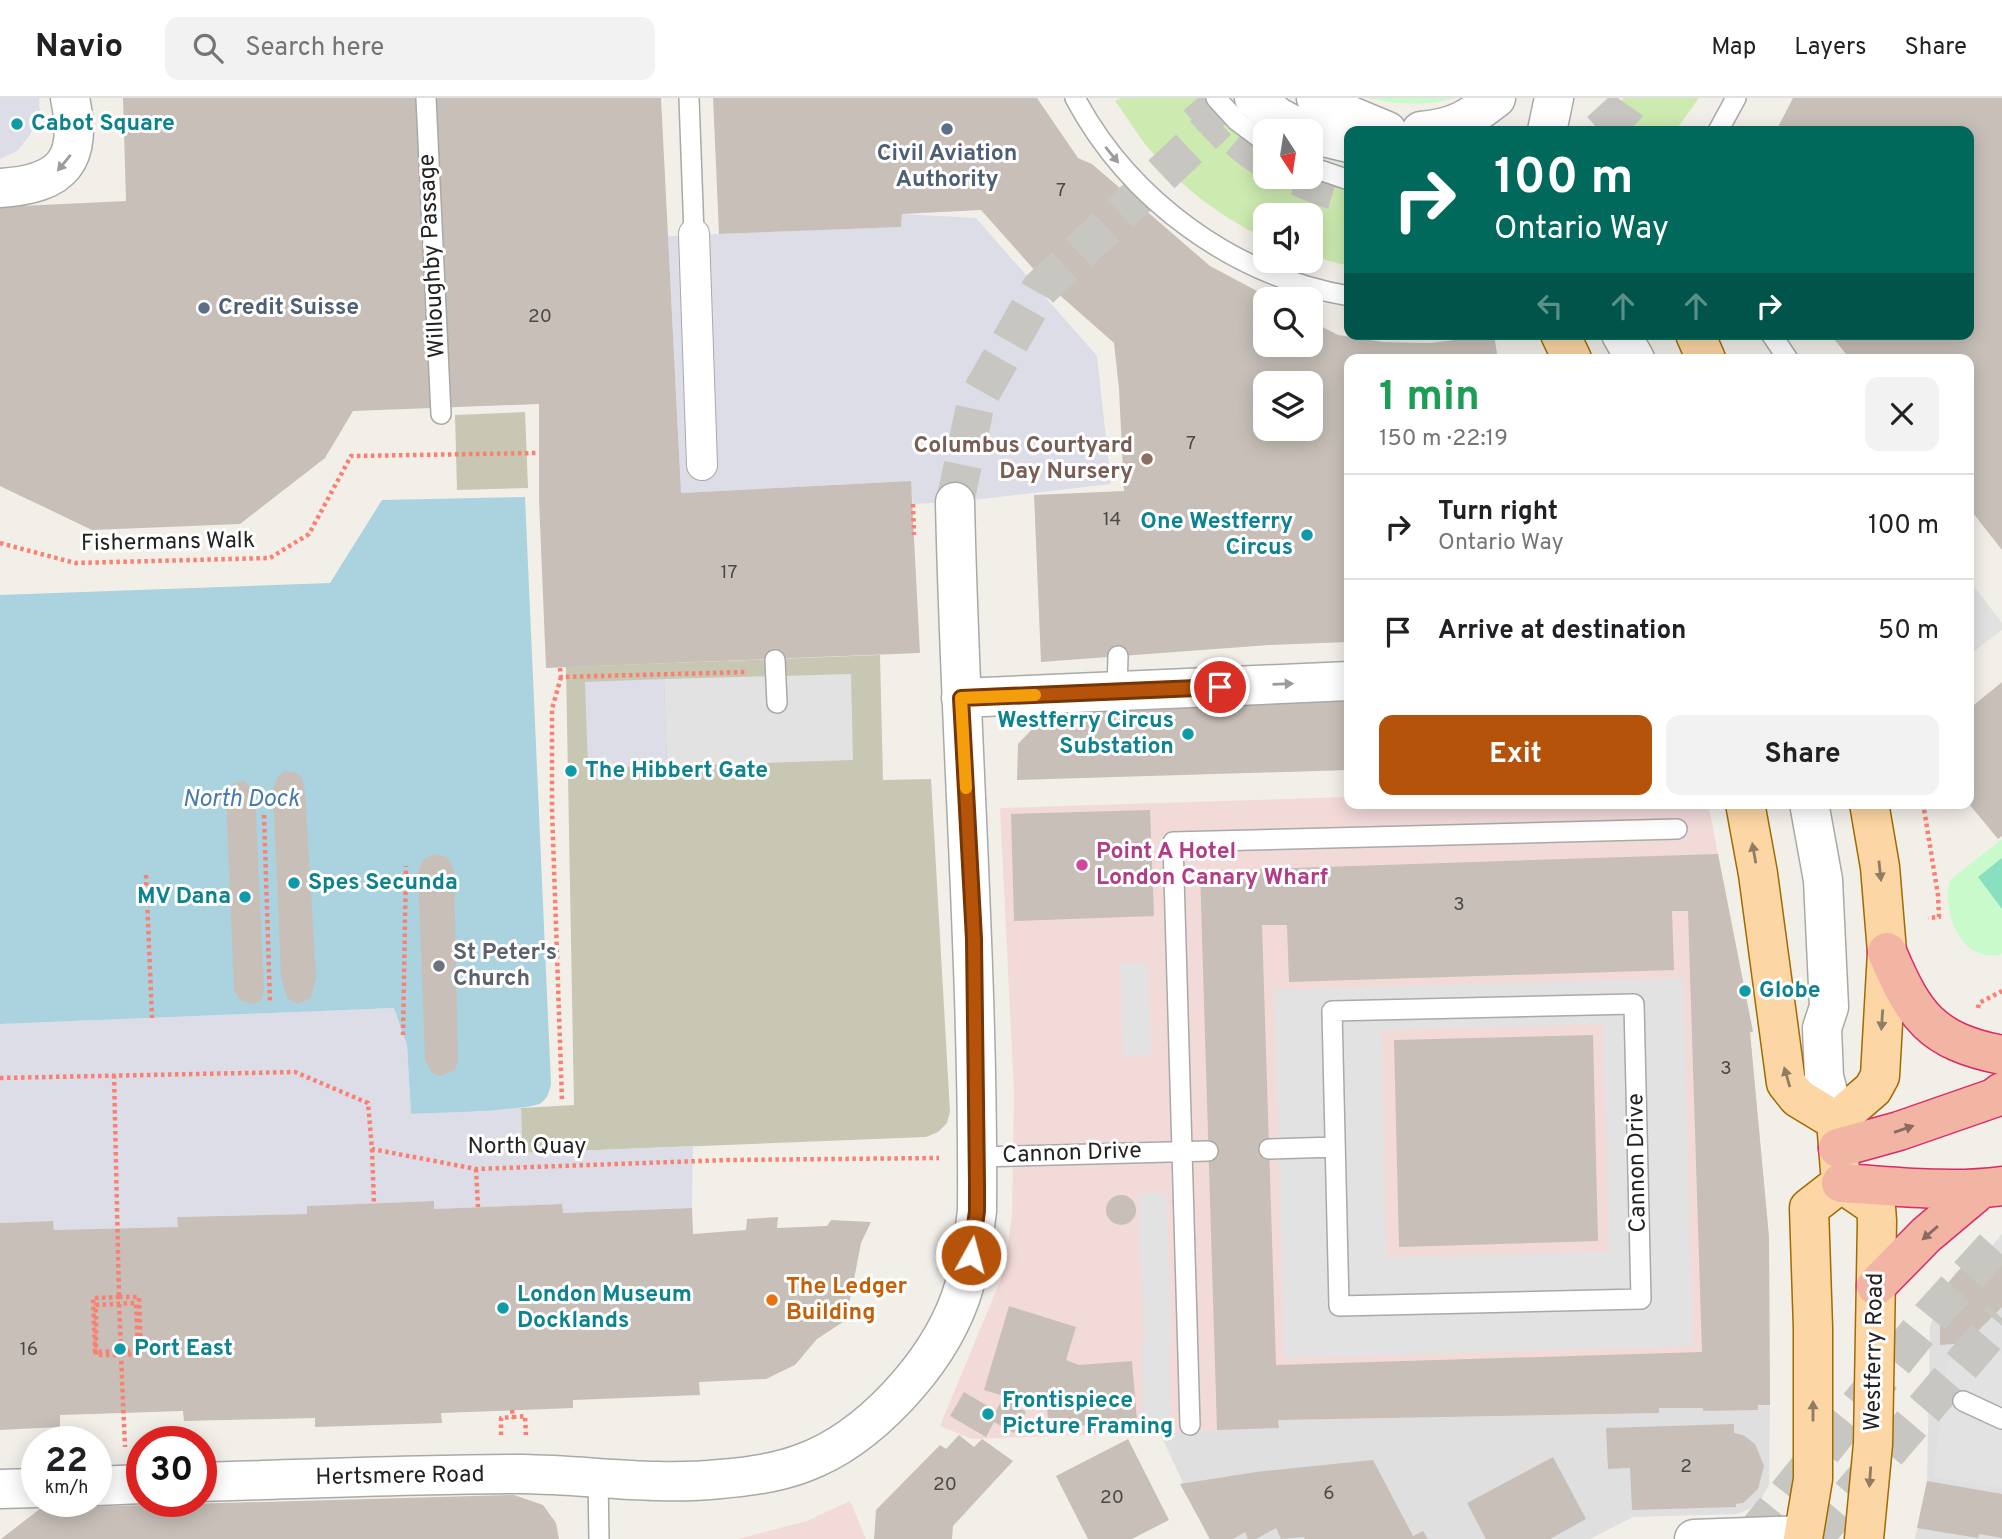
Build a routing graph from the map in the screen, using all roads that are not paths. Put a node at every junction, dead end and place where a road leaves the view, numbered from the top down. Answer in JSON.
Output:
{"nodes":[{"id":1,"x":70,"y":98,"type":"edge"},
{"id":2,"x":426,"y":98,"type":"edge"},
{"id":3,"x":689,"y":98,"type":"edge"},
{"id":4,"x":1075,"y":98,"type":"edge"},
{"id":5,"x":1216,"y":98,"type":"edge"},
{"id":6,"x":1254,"y":98,"type":"edge"},
{"id":7,"x":1317,"y":98,"type":"edge"},
{"id":8,"x":1496,"y":98,"type":"edge"},
{"id":9,"x":1553,"y":98,"type":"edge"},
{"id":10,"x":1736,"y":98,"type":"edge"},
{"id":11,"x":1282,"y":119,"type":"edge"},
{"id":12,"x":1375,"y":126,"type":"edge"},
{"id":13,"x":1449,"y":126,"type":"edge"},
{"id":14,"x":1548,"y":126,"type":"edge"},
{"id":15,"x":1721,"y":126,"type":"edge"},
{"id":16,"x":1253,"y":133,"type":"edge"},
{"id":17,"x":1323,"y":137,"type":"edge"},
{"id":18,"x":1344,"y":142,"type":"edge"},
{"id":19,"x":1323,"y":171,"type":"edge"},
{"id":20,"x":1344,"y":178,"type":"edge"},
{"id":21,"x":0,"y":187,"type":"edge"},
{"id":22,"x":694,"y":234,"type":"joint"},
{"id":23,"x":1344,"y":295,"type":"edge"},
{"id":24,"x":441,"y":414,"type":"dead end"},
{"id":25,"x":702,"y":465,"type":"dead end"},
{"id":26,"x":955,"y":502,"type":"tunnel mouth"},
{"id":27,"x":775,"y":660,"type":"dead end"},
{"id":28,"x":1344,"y":681,"type":"edge"},
{"id":29,"x":961,"y":698,"type":"junction"},
{"id":30,"x":777,"y":703,"type":"road end"},
{"id":31,"x":1746,"y":809,"type":"edge"},
{"id":32,"x":1810,"y":809,"type":"edge"},
{"id":33,"x":1870,"y":809,"type":"edge"},
{"id":34,"x":1677,"y":829,"type":"dead end"},
{"id":35,"x":1887,"y":952,"type":"junction"},
{"id":36,"x":2002,"y":1055,"type":"edge"},
{"id":37,"x":2002,"y":1092,"type":"edge"},
{"id":38,"x":1335,"y":1147,"type":"junction"},
{"id":39,"x":1269,"y":1149,"type":"dead end"},
{"id":40,"x":1838,"y":1150,"type":"junction"},
{"id":41,"x":1181,"y":1151,"type":"junction"},
{"id":42,"x":1208,"y":1151,"type":"dead end"},
{"id":43,"x":977,"y":1157,"type":"junction"},
{"id":44,"x":1992,"y":1187,"type":"edge"},
{"id":45,"x":1877,"y":1286,"type":"junction"},
{"id":46,"x":1963,"y":1401,"type":"dead end"},
{"id":47,"x":2002,"y":1419,"type":"edge"},
{"id":48,"x":1190,"y":1424,"type":"dead end"},
{"id":49,"x":598,"y":1478,"type":"junction"},
{"id":50,"x":217,"y":1482,"type":"edge"},
{"id":51,"x":21,"y":1488,"type":"edge"},
{"id":52,"x":0,"y":1489,"type":"edge"},
{"id":53,"x":1803,"y":1537,"type":"edge"},
{"id":54,"x":599,"y":1539,"type":"edge"},
{"id":55,"x":1694,"y":1539,"type":"edge"},
{"id":56,"x":1864,"y":1539,"type":"edge"}],
"edges":[{"from":1,"to":21,"type":"street","one_way":true},
{"from":2,"to":24,"type":"lane","name":"Willoughby Passage"},
{"from":3,"to":22,"type":"lane"},
{"from":4,"to":23,"type":"lane","one_way":true},
{"from":5,"to":16,"type":"lane"},
{"from":6,"to":11,"type":"street"},
{"from":7,"to":12,"type":"street"},
{"from":8,"to":13,"type":"street"},
{"from":9,"to":14,"type":"street"},
{"from":10,"to":15,"type":"lane"},
{"from":17,"to":18,"type":"street"},
{"from":19,"to":20,"type":"lane"},
{"from":22,"to":25,"type":"street"},
{"from":26,"to":29,"type":"street","name":"Hertsmere Road"},
{"from":27,"to":30,"type":"lane"},
{"from":29,"to":28,"type":"street","one_way":true},
{"from":29,"to":43,"type":"street","name":"Hertsmere Road"},
{"from":40,"to":31,"type":"main road","name":"Westferry Road","one_way":true},
{"from":32,"to":40,"type":"street"},
{"from":33,"to":35,"type":"main road","one_way":true},
{"from":34,"to":41,"type":"lane"},
{"from":35,"to":36,"type":"highway"},
{"from":35,"to":40,"type":"main road","one_way":true},
{"from":40,"to":37,"type":"highway","one_way":true},
{"from":38,"to":38,"type":"lane","name":"Cannon Drive"},
{"from":38,"to":39,"type":"lane"},
{"from":40,"to":44,"type":"highway"},
{"from":40,"to":45,"type":"main road","name":"Westferry Road"},
{"from":53,"to":40,"type":"main road","one_way":true},
{"from":41,"to":42,"type":"lane","name":"Cannon Drive"},
{"from":41,"to":43,"type":"lane","name":"Cannon Drive"},
{"from":41,"to":48,"type":"lane"},
{"from":43,"to":49,"type":"street","name":"Hertsmere Road"},
{"from":44,"to":45,"type":"highway","one_way":true},
{"from":45,"to":56,"type":"main road","name":"Westferry Road","one_way":true},
{"from":46,"to":47,"type":"lane"},
{"from":49,"to":50,"type":"street","name":"Hertsmere Road"},
{"from":49,"to":54,"type":"lane"},
{"from":51,"to":52,"type":"street"},
{"from":53,"to":55,"type":"street"}]}
